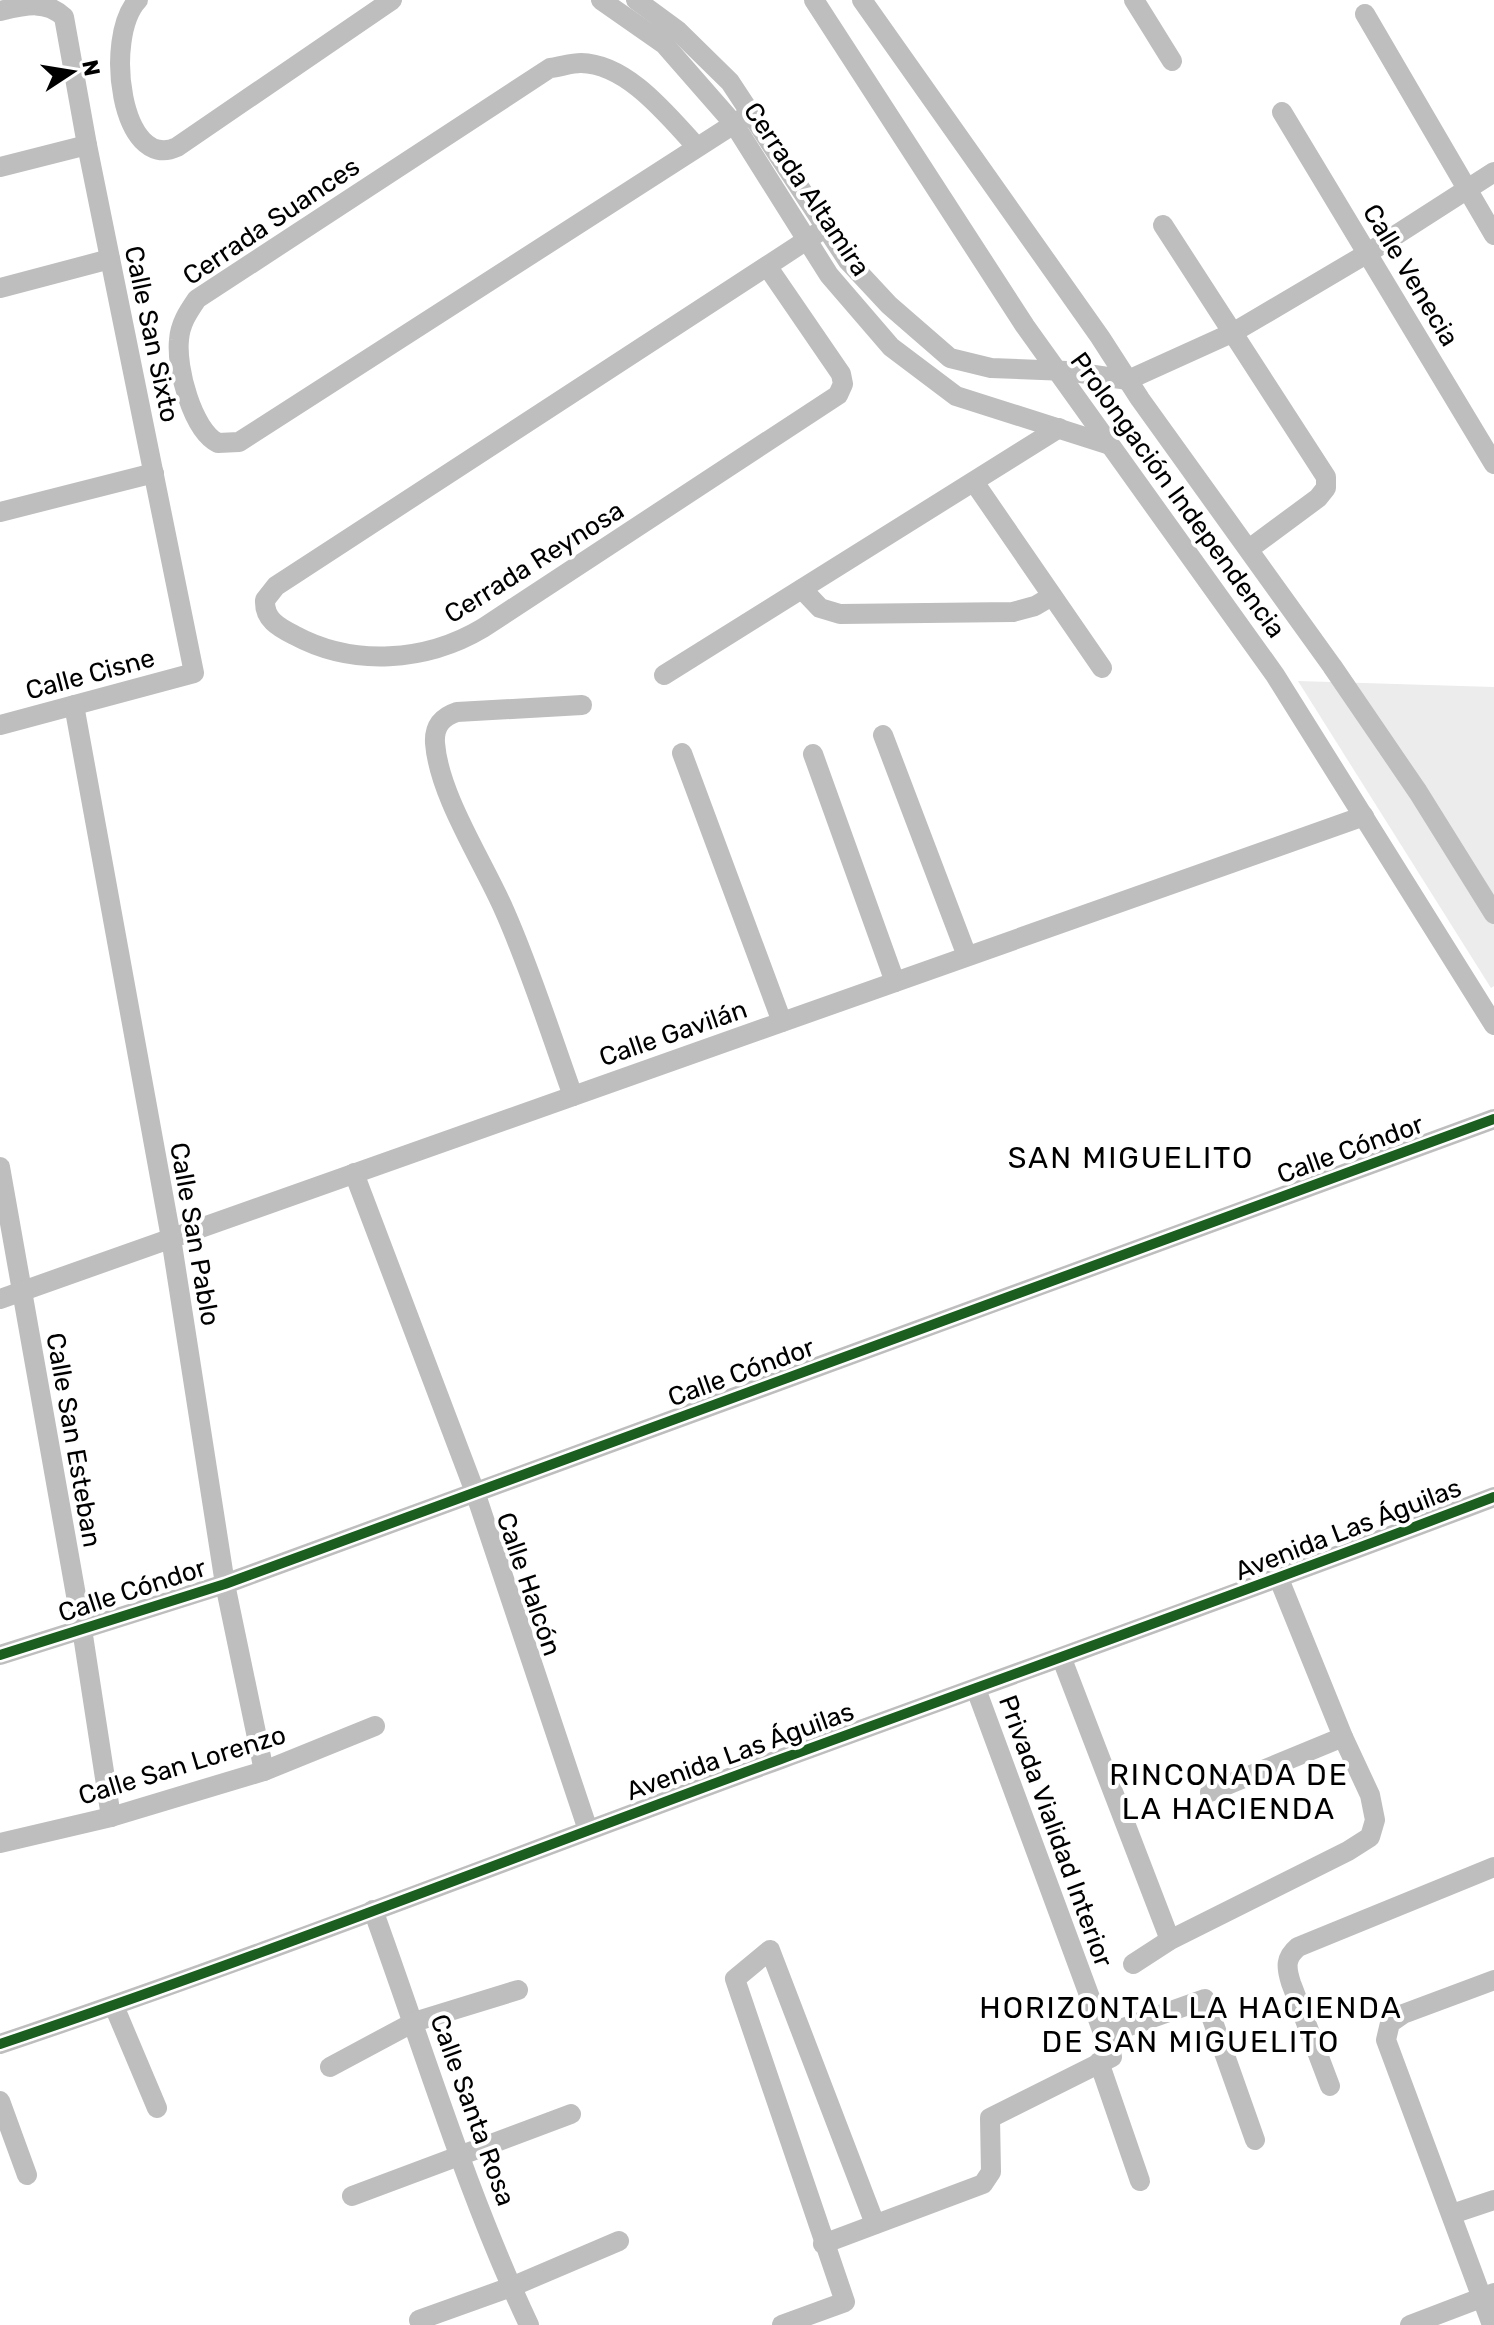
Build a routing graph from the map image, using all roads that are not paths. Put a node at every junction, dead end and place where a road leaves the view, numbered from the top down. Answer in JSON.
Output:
{"nodes":[{"id":1,"x":138,"y":0,"type":"edge"},
{"id":2,"x":392,"y":0,"type":"edge"},
{"id":3,"x":601,"y":0,"type":"edge"},
{"id":4,"x":636,"y":0,"type":"edge"},
{"id":5,"x":814,"y":0,"type":"edge"},
{"id":6,"x":862,"y":0,"type":"edge"},
{"id":7,"x":1134,"y":0,"type":"edge"},
{"id":8,"x":0,"y":11,"type":"edge"},
{"id":9,"x":1365,"y":14,"type":"dead end"},
{"id":10,"x":1172,"y":61,"type":"dead end"},
{"id":11,"x":1282,"y":112,"type":"dead end"},
{"id":12,"x":743,"y":118,"type":"junction"},
{"id":13,"x":87,"y":145,"type":"junction"},
{"id":14,"x":697,"y":147,"type":"junction"},
{"id":15,"x":0,"y":167,"type":"edge"},
{"id":16,"x":1494,"y":172,"type":"edge"},
{"id":17,"x":1466,"y":189,"type":"junction"},
{"id":18,"x":1163,"y":225,"type":"dead end"},
{"id":19,"x":817,"y":234,"type":"junction"},
{"id":20,"x":1494,"y":235,"type":"edge"},
{"id":21,"x":1368,"y":253,"type":"junction"},
{"id":22,"x":110,"y":259,"type":"junction"},
{"id":23,"x":767,"y":266,"type":"junction"},
{"id":24,"x":0,"y":288,"type":"edge"},
{"id":25,"x":1234,"y":332,"type":"junction"},
{"id":26,"x":1056,"y":370,"type":"junction"},
{"id":27,"x":1128,"y":380,"type":"junction"},
{"id":28,"x":1059,"y":428,"type":"junction"},
{"id":29,"x":1110,"y":445,"type":"junction"},
{"id":30,"x":1494,"y":464,"type":"edge"},
{"id":31,"x":154,"y":473,"type":"junction"},
{"id":32,"x":974,"y":482,"type":"junction"},
{"id":33,"x":0,"y":512,"type":"edge"},
{"id":34,"x":1249,"y":549,"type":"junction"},
{"id":35,"x":802,"y":589,"type":"junction"},
{"id":36,"x":1052,"y":596,"type":"junction"},
{"id":37,"x":1102,"y":668,"type":"dead end"},
{"id":38,"x":194,"y":673,"type":"joint"},
{"id":39,"x":664,"y":675,"type":"dead end"},
{"id":40,"x":74,"y":705,"type":"junction"},
{"id":41,"x":582,"y":705,"type":"dead end"},
{"id":42,"x":0,"y":725,"type":"edge"},
{"id":43,"x":883,"y":735,"type":"dead end"},
{"id":44,"x":682,"y":753,"type":"dead end"},
{"id":45,"x":813,"y":754,"type":"dead end"},
{"id":46,"x":1364,"y":816,"type":"junction"},
{"id":47,"x":1494,"y":914,"type":"edge"},
{"id":48,"x":967,"y":956,"type":"junction"},
{"id":49,"x":895,"y":982,"type":"junction"},
{"id":50,"x":1492,"y":1016,"type":"edge"},
{"id":51,"x":782,"y":1022,"type":"junction"},
{"id":52,"x":573,"y":1096,"type":"junction"},
{"id":53,"x":1494,"y":1119,"type":"edge"},
{"id":54,"x":0,"y":1167,"type":"edge"},
{"id":55,"x":354,"y":1173,"type":"junction"},
{"id":56,"x":171,"y":1238,"type":"junction"},
{"id":57,"x":21,"y":1292,"type":"junction"},
{"id":58,"x":0,"y":1299,"type":"edge"},
{"id":59,"x":475,"y":1492,"type":"junction"},
{"id":60,"x":1494,"y":1497,"type":"edge"},
{"id":61,"x":1279,"y":1579,"type":"junction"},
{"id":62,"x":225,"y":1584,"type":"junction"},
{"id":63,"x":82,"y":1629,"type":"junction"},
{"id":64,"x":0,"y":1655,"type":"edge"},
{"id":65,"x":1062,"y":1659,"type":"junction"},
{"id":66,"x":976,"y":1689,"type":"junction"},
{"id":67,"x":375,"y":1726,"type":"dead end"},
{"id":68,"x":1343,"y":1737,"type":"junction"},
{"id":69,"x":264,"y":1771,"type":"junction"},
{"id":70,"x":1210,"y":1792,"type":"dead end"},
{"id":71,"x":111,"y":1817,"type":"junction"},
{"id":72,"x":588,"y":1830,"type":"junction"},
{"id":73,"x":0,"y":1843,"type":"edge"},
{"id":74,"x":1494,"y":1867,"type":"edge"},
{"id":75,"x":373,"y":1910,"type":"junction"},
{"id":76,"x":1170,"y":1940,"type":"junction"},
{"id":77,"x":1133,"y":1964,"type":"dead end"},
{"id":78,"x":1494,"y":1980,"type":"edge"},
{"id":79,"x":518,"y":1990,"type":"dead end"},
{"id":80,"x":114,"y":2006,"type":"junction"},
{"id":81,"x":414,"y":2022,"type":"junction"},
{"id":82,"x":1104,"y":2035,"type":"junction"},
{"id":83,"x":0,"y":2044,"type":"edge"},
{"id":84,"x":1099,"y":2062,"type":"junction"},
{"id":85,"x":330,"y":2067,"type":"dead end"},
{"id":86,"x":1330,"y":2086,"type":"dead end"},
{"id":87,"x":0,"y":2101,"type":"edge"},
{"id":88,"x":157,"y":2108,"type":"dead end"},
{"id":89,"x":571,"y":2114,"type":"dead end"},
{"id":90,"x":1255,"y":2140,"type":"dead end"},
{"id":91,"x":461,"y":2155,"type":"junction"},
{"id":92,"x":27,"y":2175,"type":"dead end"},
{"id":93,"x":1140,"y":2181,"type":"dead end"},
{"id":94,"x":352,"y":2196,"type":"dead end"},
{"id":95,"x":1494,"y":2200,"type":"edge"},
{"id":96,"x":1452,"y":2214,"type":"junction"},
{"id":97,"x":875,"y":2224,"type":"junction"},
{"id":98,"x":619,"y":2241,"type":"dead end"},
{"id":99,"x":823,"y":2244,"type":"junction"},
{"id":100,"x":511,"y":2287,"type":"junction"},
{"id":101,"x":1488,"y":2295,"type":"edge"},
{"id":102,"x":419,"y":2320,"type":"dead end"},
{"id":103,"x":529,"y":2325,"type":"edge"},
{"id":104,"x":782,"y":2325,"type":"edge"},
{"id":105,"x":1410,"y":2325,"type":"edge"},
{"id":106,"x":1492,"y":2325,"type":"edge"}],
"edges":[{"from":1,"to":2,"type":"street"},
{"from":3,"to":12,"type":"street","name":"Cerrada Altamira"},
{"from":4,"to":12,"type":"street","name":"Cerrada Altamira"},
{"from":5,"to":26,"type":"street","name":"Prolongación Independencia"},
{"from":6,"to":27,"type":"street","name":"Prolongación Independencia"},
{"from":7,"to":10,"type":"street"},
{"from":8,"to":13,"type":"street","name":"Calle San Sixto"},
{"from":9,"to":17,"type":"street"},
{"from":11,"to":21,"type":"street","name":"Calle Venecia"},
{"from":12,"to":14,"type":"street","name":"Cerrada Suances"},
{"from":12,"to":19,"type":"street","name":"Cerrada Altamira"},
{"from":13,"to":15,"type":"street"},
{"from":13,"to":22,"type":"street","name":"Calle San Sixto"},
{"from":14,"to":14,"type":"street","name":"Cerrada Suances"},
{"from":16,"to":17,"type":"street"},
{"from":17,"to":20,"type":"street"},
{"from":17,"to":21,"type":"street"},
{"from":18,"to":25,"type":"street"},
{"from":19,"to":23,"type":"street","name":"Cerrada Reynosa"},
{"from":19,"to":26,"type":"street","name":"Cerrada Altamira"},
{"from":19,"to":28,"type":"street","name":"Cerrada Altamira"},
{"from":21,"to":25,"type":"street"},
{"from":21,"to":30,"type":"street","name":"Calle Venecia"},
{"from":22,"to":24,"type":"street"},
{"from":22,"to":31,"type":"street","name":"Calle San Sixto"},
{"from":23,"to":23,"type":"street","name":"Cerrada Reynosa"},
{"from":25,"to":27,"type":"street"},
{"from":25,"to":34,"type":"street"},
{"from":26,"to":27,"type":"street","name":"Cerrada Altamira"},
{"from":26,"to":29,"type":"street","name":"Prolongación Independencia"},
{"from":27,"to":34,"type":"street","name":"Prolongación Independencia"},
{"from":28,"to":29,"type":"street","name":"Cerrada Altamira"},
{"from":28,"to":32,"type":"street"},
{"from":29,"to":46,"type":"street","name":"Prolongación Independencia"},
{"from":31,"to":33,"type":"street"},
{"from":31,"to":38,"type":"street","name":"Calle San Sixto"},
{"from":32,"to":35,"type":"street"},
{"from":32,"to":36,"type":"street"},
{"from":34,"to":47,"type":"street","name":"Prolongación Independencia"},
{"from":35,"to":36,"type":"street"},
{"from":35,"to":39,"type":"street"},
{"from":36,"to":37,"type":"street"},
{"from":38,"to":40,"type":"street","name":"Calle Cisne"},
{"from":40,"to":42,"type":"street","name":"Calle Cisne"},
{"from":40,"to":56,"type":"street","name":"Calle San Pablo"},
{"from":41,"to":52,"type":"street"},
{"from":43,"to":48,"type":"street"},
{"from":44,"to":51,"type":"street"},
{"from":45,"to":49,"type":"street"},
{"from":46,"to":48,"type":"street","name":"Calle Gavilán"},
{"from":46,"to":50,"type":"street","name":"Prolongación Independencia"},
{"from":48,"to":49,"type":"street","name":"Calle Gavilán"},
{"from":49,"to":51,"type":"street","name":"Calle Gavilán"},
{"from":51,"to":52,"type":"street","name":"Calle Gavilán"},
{"from":52,"to":55,"type":"street","name":"Calle Gavilán"},
{"from":53,"to":59,"type":"street","name":"Calle Cóndor"},
{"from":54,"to":57,"type":"street","name":"Calle San Esteban"},
{"from":55,"to":56,"type":"street","name":"Calle Gavilán"},
{"from":55,"to":59,"type":"street","name":"Calle Halcón"},
{"from":56,"to":57,"type":"street","name":"Calle Gavilán"},
{"from":56,"to":62,"type":"street","name":"Calle San Pablo"},
{"from":57,"to":58,"type":"street","name":"Calle Gavilán"},
{"from":57,"to":63,"type":"street","name":"Calle San Esteban"},
{"from":59,"to":62,"type":"street","name":"Calle Cóndor"},
{"from":59,"to":72,"type":"street","name":"Calle Halcón"},
{"from":60,"to":61,"type":"street","name":"Avenida Las Águilas"},
{"from":61,"to":65,"type":"street","name":"Avenida Las Águilas"},
{"from":61,"to":68,"type":"street"},
{"from":62,"to":63,"type":"street","name":"Calle Cóndor"},
{"from":62,"to":69,"type":"street","name":"Calle San Pablo"},
{"from":63,"to":64,"type":"street","name":"Calle Cóndor"},
{"from":63,"to":71,"type":"street","name":"Calle San Esteban"},
{"from":65,"to":66,"type":"street","name":"Avenida Las Águilas"},
{"from":65,"to":76,"type":"street"},
{"from":66,"to":72,"type":"street","name":"Avenida Las Águilas"},
{"from":66,"to":82,"type":"street","name":"Privada Vialidad Interior"},
{"from":67,"to":69,"type":"street","name":"Calle San Lorenzo"},
{"from":68,"to":70,"type":"street"},
{"from":68,"to":76,"type":"street"},
{"from":69,"to":71,"type":"street","name":"Calle San Lorenzo"},
{"from":71,"to":73,"type":"street","name":"Calle San Lorenzo"},
{"from":72,"to":75,"type":"street","name":"Avenida Las Águilas"},
{"from":74,"to":86,"type":"street"},
{"from":75,"to":80,"type":"street","name":"Avenida Las Águilas"},
{"from":75,"to":81,"type":"street","name":"Calle Santa Rosa"},
{"from":76,"to":77,"type":"street"},
{"from":78,"to":96,"type":"street"},
{"from":79,"to":81,"type":"street"},
{"from":80,"to":83,"type":"street","name":"Avenida Las Águilas"},
{"from":80,"to":88,"type":"street"},
{"from":81,"to":85,"type":"street"},
{"from":81,"to":91,"type":"street","name":"Calle Santa Rosa"},
{"from":82,"to":84,"type":"street"},
{"from":82,"to":90,"type":"street"},
{"from":84,"to":93,"type":"street"},
{"from":84,"to":97,"type":"street"},
{"from":87,"to":92,"type":"street"},
{"from":89,"to":91,"type":"street"},
{"from":91,"to":94,"type":"street"},
{"from":91,"to":100,"type":"street","name":"Calle Santa Rosa"},
{"from":95,"to":96,"type":"street"},
{"from":96,"to":101,"type":"street"},
{"from":97,"to":99,"type":"street"},
{"from":97,"to":99,"type":"street"},
{"from":98,"to":100,"type":"street"},
{"from":99,"to":104,"type":"street"},
{"from":100,"to":102,"type":"street"},
{"from":100,"to":103,"type":"street","name":"Calle Santa Rosa"},
{"from":101,"to":105,"type":"street"},
{"from":101,"to":106,"type":"street"}]}
